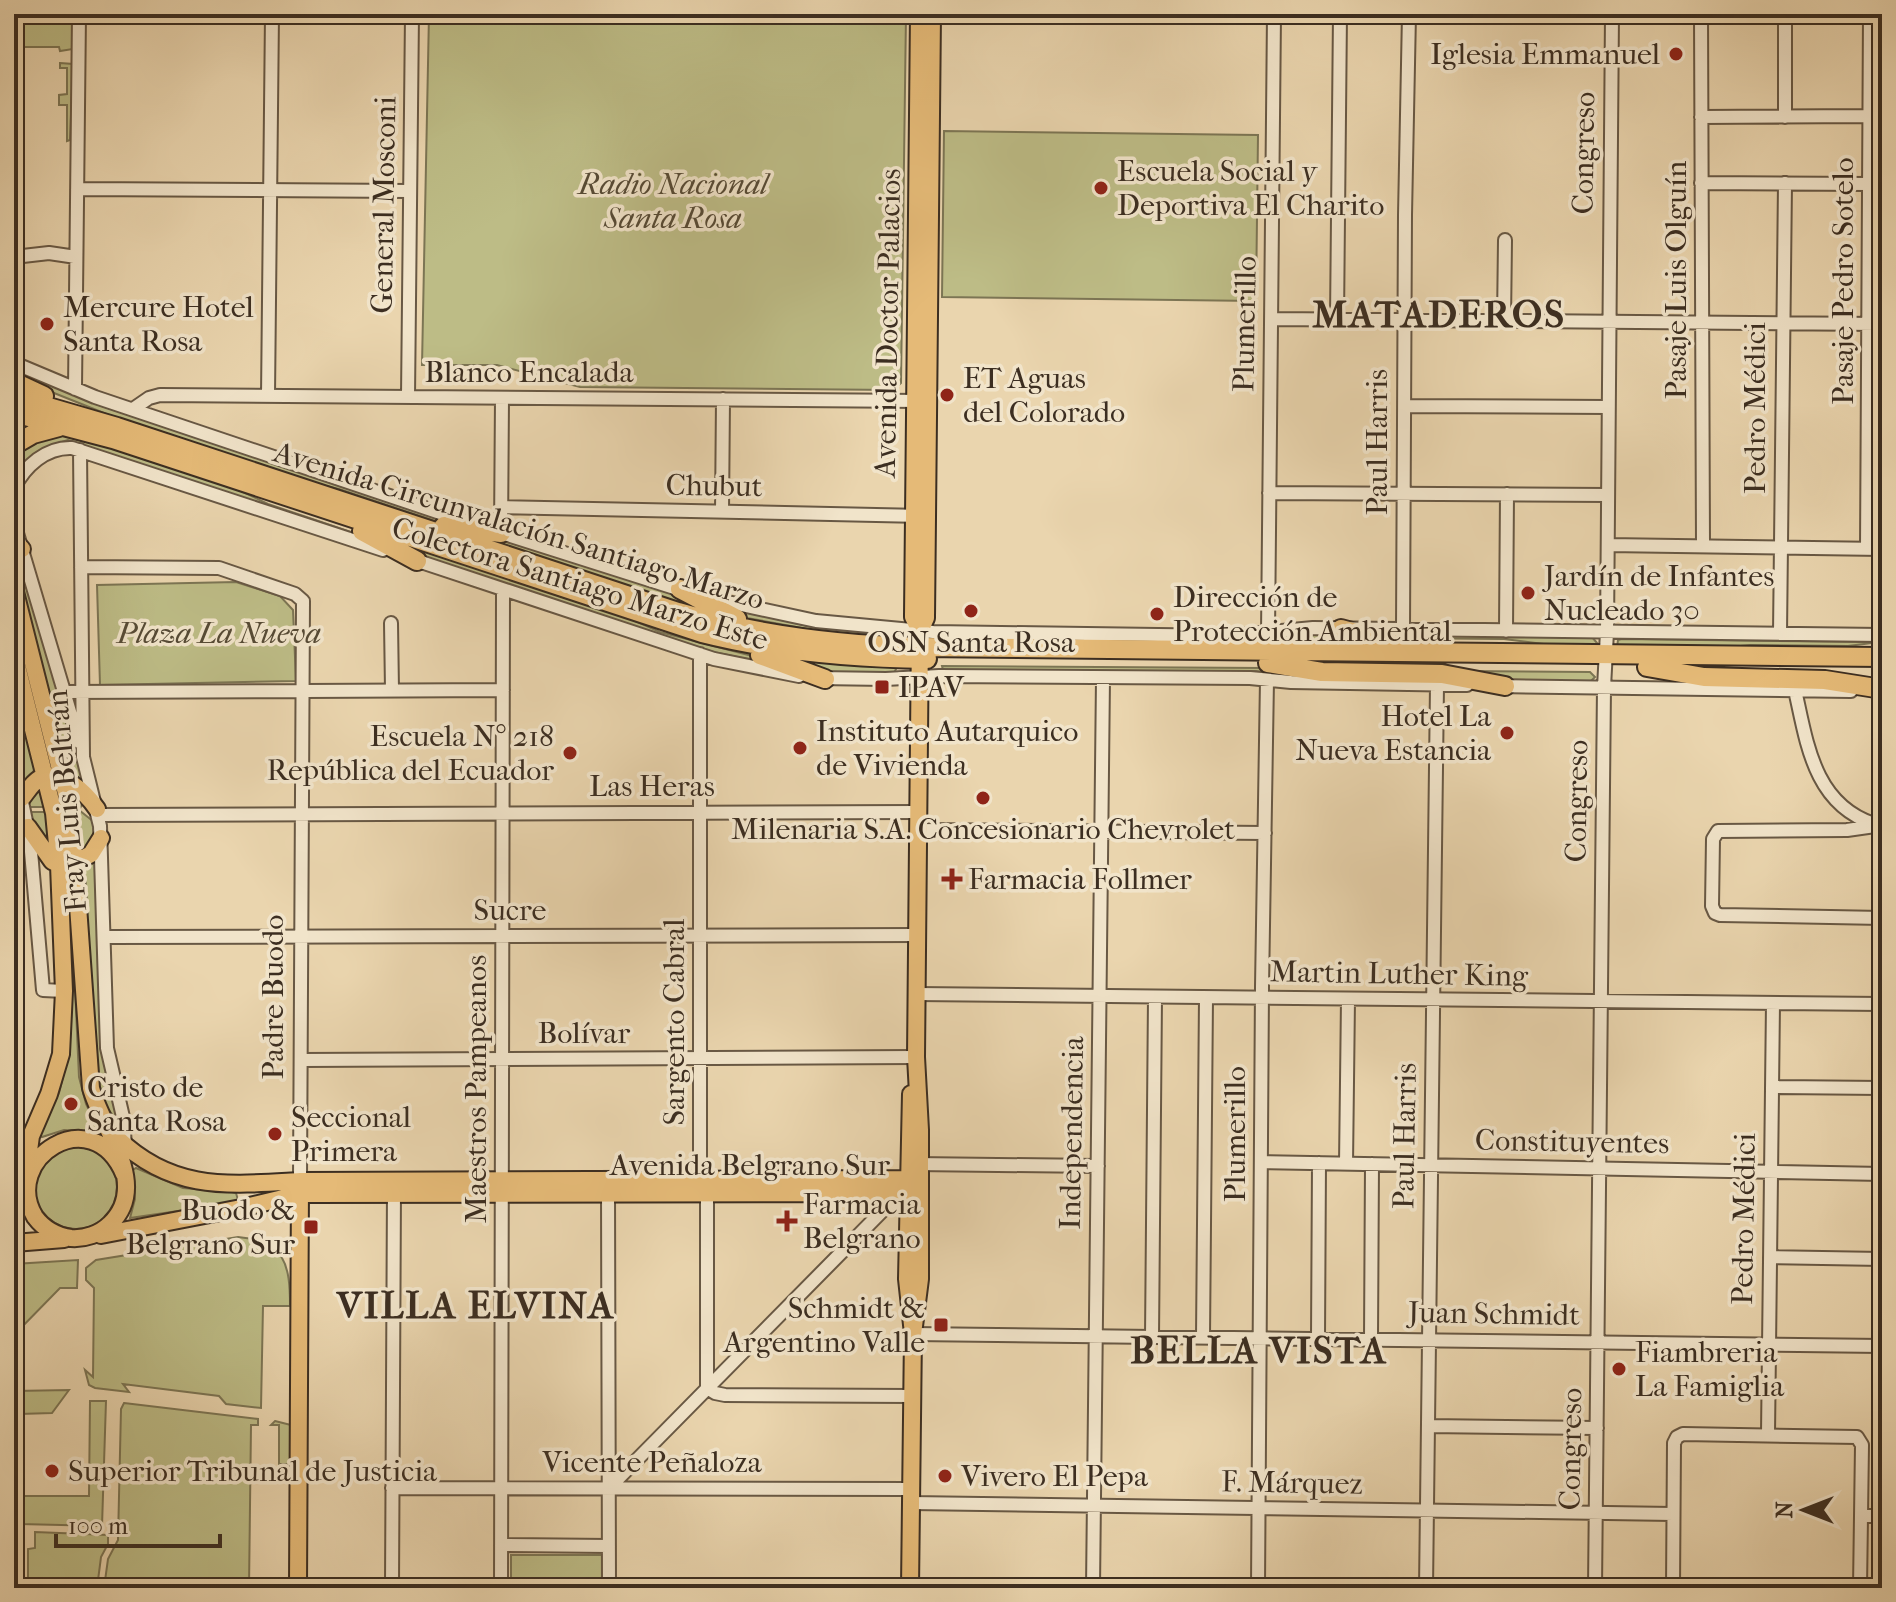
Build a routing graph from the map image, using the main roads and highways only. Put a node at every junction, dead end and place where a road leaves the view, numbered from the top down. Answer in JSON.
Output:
{"nodes":[{"id":1,"x":919,"y":14,"type":"edge"},
{"id":2,"x":932,"y":14,"type":"edge"},
{"id":3,"x":14,"y":382,"type":"edge"},
{"id":4,"x":14,"y":397,"type":"edge"},
{"id":5,"x":922,"y":401,"type":"junction"},
{"id":6,"x":14,"y":413,"type":"edge"},
{"id":7,"x":71,"y":427,"type":"junction"},
{"id":8,"x":117,"y":427,"type":"junction"},
{"id":9,"x":14,"y":445,"type":"edge"},
{"id":10,"x":230,"y":478,"type":"junction"},
{"id":11,"x":285,"y":482,"type":"junction"},
{"id":12,"x":501,"y":533,"type":"road end"},
{"id":13,"x":417,"y":561,"type":"road end"},
{"id":14,"x":14,"y":588,"type":"edge"},
{"id":15,"x":680,"y":589,"type":"road end"},
{"id":16,"x":607,"y":603,"type":"junction"},
{"id":17,"x":1341,"y":629,"type":"road end"},
{"id":18,"x":877,"y":646,"type":"junction"},
{"id":19,"x":1882,"y":646,"type":"edge"},
{"id":20,"x":14,"y":654,"type":"edge"},
{"id":21,"x":920,"y":654,"type":"junction"},
{"id":22,"x":1555,"y":654,"type":"junction"},
{"id":23,"x":1712,"y":655,"type":"junction"},
{"id":24,"x":1882,"y":657,"type":"edge"},
{"id":25,"x":1606,"y":660,"type":"junction"},
{"id":26,"x":1647,"y":667,"type":"junction"},
{"id":27,"x":1882,"y":669,"type":"edge"},
{"id":28,"x":1268,"y":671,"type":"junction"},
{"id":29,"x":825,"y":679,"type":"road end"},
{"id":30,"x":1505,"y":686,"type":"road end"},
{"id":31,"x":1882,"y":690,"type":"edge"},
{"id":32,"x":46,"y":777,"type":"junction"},
{"id":33,"x":64,"y":779,"type":"junction"},
{"id":34,"x":22,"y":812,"type":"edge"},
{"id":35,"x":98,"y":812,"type":"road end"},
{"id":36,"x":101,"y":838,"type":"road end"},
{"id":37,"x":67,"y":865,"type":"junction"},
{"id":38,"x":56,"y":1143,"type":"junction"},
{"id":39,"x":96,"y":1143,"type":"junction"},
{"id":40,"x":122,"y":1148,"type":"junction"},
{"id":41,"x":18,"y":1159,"type":"edge"},
{"id":42,"x":124,"y":1174,"type":"junction"},
{"id":43,"x":911,"y":1180,"type":"junction"},
{"id":44,"x":300,"y":1187,"type":"junction"},
{"id":45,"x":26,"y":1188,"type":"junction"},
{"id":46,"x":82,"y":1238,"type":"junction"},
{"id":47,"x":14,"y":1243,"type":"edge"},
{"id":48,"x":298,"y":1588,"type":"edge"},
{"id":49,"x":910,"y":1588,"type":"edge"}],
"edges":[{"from":1,"to":5,"type":"main road","name":"Avenida Doctor Palacios"},
{"from":2,"to":5,"type":"main road","name":"Avenida Doctor Palacios"},
{"from":3,"to":8,"type":"highway"},
{"from":4,"to":8,"type":"highway","name":"Avenida Circunvalación Santiago Marzo"},
{"from":5,"to":21,"type":"main road","name":"Avenida Doctor Palacios"},
{"from":6,"to":7,"type":"highway","name":"Avenida Circunvalación Santiago Marzo"},
{"from":7,"to":9,"type":"highway"},
{"from":7,"to":10,"type":"highway","name":"Avenida Circunvalación Santiago Marzo"},
{"from":8,"to":11,"type":"highway","name":"Avenida Circunvalación Santiago Marzo"},
{"from":10,"to":13,"type":"highway"},
{"from":10,"to":16,"type":"highway","name":"Avenida Circunvalación Santiago Marzo"},
{"from":11,"to":12,"type":"highway"},
{"from":11,"to":18,"type":"highway","name":"Avenida Circunvalación Santiago Marzo"},
{"from":14,"to":33,"type":"main road"},
{"from":15,"to":18,"type":"highway"},
{"from":16,"to":21,"type":"highway","name":"Avenida Circunvalación Santiago Marzo"},
{"from":16,"to":29,"type":"highway"},
{"from":17,"to":22,"type":"highway"},
{"from":18,"to":21,"type":"highway","name":"Avenida Circunvalación Santiago Marzo"},
{"from":19,"to":23,"type":"highway"},
{"from":20,"to":32,"type":"main road"},
{"from":21,"to":22,"type":"highway","name":"Avenida Circunvalación Santiago Marzo"},
{"from":21,"to":28,"type":"highway","name":"Avenida Circunvalación Santiago Marzo"},
{"from":21,"to":43,"type":"main road","name":"Avenida Doctor Palacios"},
{"from":22,"to":25,"type":"highway","name":"Avenida Circunvalación Santiago Marzo"},
{"from":23,"to":24,"type":"highway","name":"Avenida Circunvalación Santiago Marzo"},
{"from":23,"to":25,"type":"highway","name":"Avenida Circunvalación Santiago Marzo"},
{"from":25,"to":26,"type":"highway","name":"Avenida Circunvalación Santiago Marzo"},
{"from":25,"to":28,"type":"highway","name":"Avenida Circunvalación Santiago Marzo"},
{"from":26,"to":27,"type":"highway","name":"Avenida Circunvalación Santiago Marzo"},
{"from":26,"to":31,"type":"highway"},
{"from":28,"to":30,"type":"highway"},
{"from":32,"to":33,"type":"main road"},
{"from":32,"to":34,"type":"main road"},
{"from":32,"to":37,"type":"main road"},
{"from":33,"to":35,"type":"main road"},
{"from":33,"to":37,"type":"main road"},
{"from":34,"to":37,"type":"main road"},
{"from":36,"to":37,"type":"main road"},
{"from":37,"to":40,"type":"main road"},
{"from":37,"to":41,"type":"main road"},
{"from":38,"to":39,"type":"main road"},
{"from":38,"to":41,"type":"main road"},
{"from":38,"to":45,"type":"main road"},
{"from":39,"to":40,"type":"main road","name":"Avenida Belgrano Sur"},
{"from":39,"to":42,"type":"main road"},
{"from":40,"to":42,"type":"main road"},
{"from":40,"to":44,"type":"main road","name":"Avenida Belgrano Sur"},
{"from":41,"to":45,"type":"main road"},
{"from":42,"to":46,"type":"main road"},
{"from":43,"to":44,"type":"main road","name":"Avenida Belgrano Sur"},
{"from":43,"to":49,"type":"main road","name":"Avenida Doctor Palacios"},
{"from":44,"to":46,"type":"main road","name":"Avenida Belgrano Sur"},
{"from":44,"to":48,"type":"main road","name":"Padre Buodo"},
{"from":45,"to":46,"type":"main road"},
{"from":46,"to":47,"type":"main road","name":"Avenida Belgrano Sur"}]}
